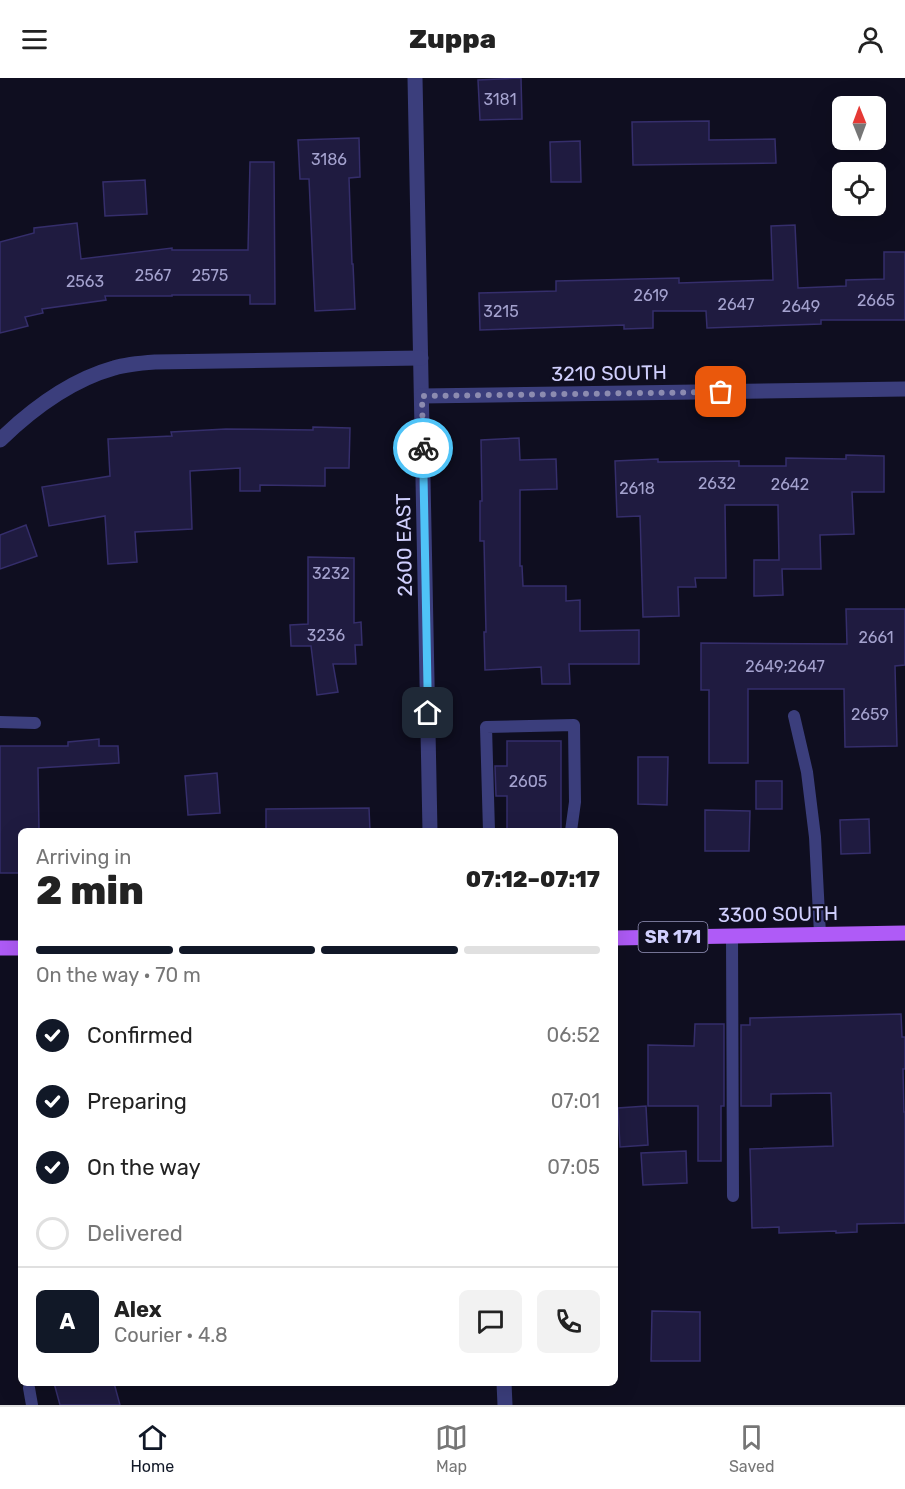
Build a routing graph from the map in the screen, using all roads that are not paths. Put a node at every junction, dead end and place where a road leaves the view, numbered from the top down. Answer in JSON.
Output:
{"nodes":[{"id":1,"x":415,"y":78,"type":"edge"},
{"id":2,"x":421,"y":358,"type":"junction"},
{"id":3,"x":905,"y":389,"type":"edge"},
{"id":4,"x":422,"y":396,"type":"junction"},
{"id":5,"x":0,"y":440,"type":"edge"},
{"id":6,"x":794,"y":716,"type":"dead end"},
{"id":7,"x":0,"y":722,"type":"edge"},
{"id":8,"x":35,"y":723,"type":"dead end"},
{"id":9,"x":430,"y":828,"type":"edge"},
{"id":10,"x":489,"y":828,"type":"edge"},
{"id":11,"x":571,"y":828,"type":"edge"},
{"id":12,"x":905,"y":933,"type":"edge"},
{"id":13,"x":820,"y":934,"type":"junction"},
{"id":14,"x":732,"y":936,"type":"junction"},
{"id":15,"x":618,"y":938,"type":"edge"},
{"id":16,"x":0,"y":948,"type":"edge"},
{"id":17,"x":18,"y":948,"type":"edge"},
{"id":18,"x":733,"y":1196,"type":"dead end"},
{"id":19,"x":504,"y":1386,"type":"edge"},
{"id":20,"x":29,"y":1388,"type":"dead end"},
{"id":21,"x":32,"y":1405,"type":"edge"},
{"id":22,"x":505,"y":1405,"type":"edge"}],
"edges":[{"from":1,"to":2,"type":"street","name":"2600 EAST"},
{"from":2,"to":4,"type":"street","name":"2600 EAST"},
{"from":2,"to":5,"type":"street"},
{"from":3,"to":4,"type":"street","name":"3210 SOUTH"},
{"from":4,"to":9,"type":"street","name":"2600 EAST"},
{"from":6,"to":13,"type":"lane"},
{"from":7,"to":8,"type":"lane"},
{"from":10,"to":11,"type":"lane"},
{"from":12,"to":13,"type":"main road","name":"3300 SOUTH","number":"SR 171"},
{"from":13,"to":14,"type":"main road","name":"3300 SOUTH","number":"SR 171"},
{"from":14,"to":15,"type":"main road","name":"3300 SOUTH","number":"SR 171"},
{"from":14,"to":18,"type":"lane"},
{"from":16,"to":17,"type":"main road"},
{"from":19,"to":22,"type":"street"},
{"from":20,"to":21,"type":"lane"}]}
